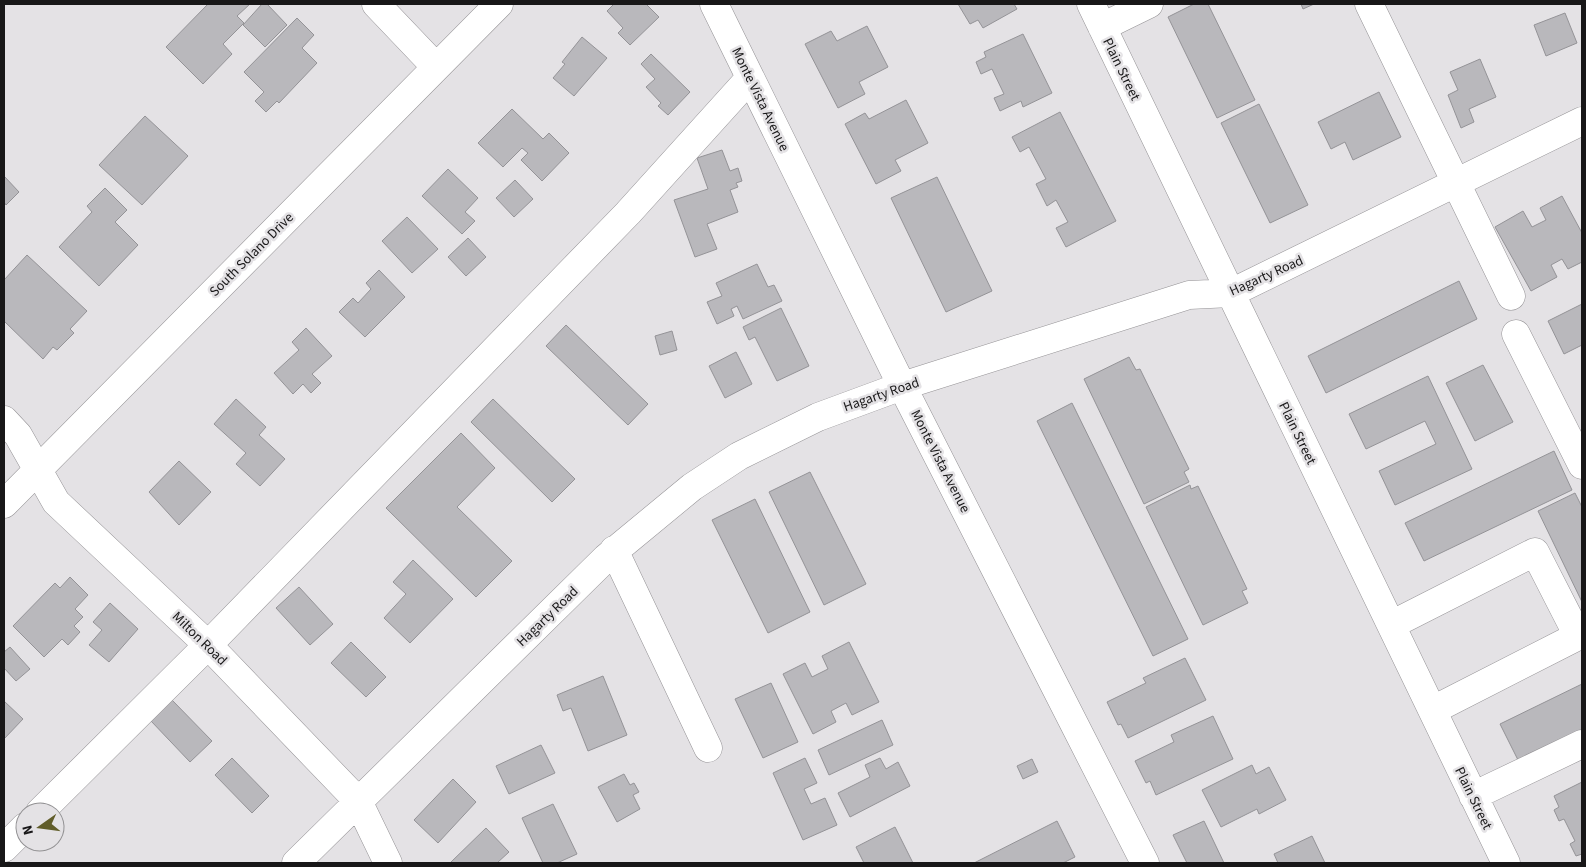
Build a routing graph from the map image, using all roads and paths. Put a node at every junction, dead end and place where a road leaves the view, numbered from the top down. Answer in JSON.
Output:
{"nodes":[{"id":1,"x":376,"y":4,"type":"edge"},
{"id":2,"x":499,"y":4,"type":"edge"},
{"id":3,"x":714,"y":4,"type":"edge"},
{"id":4,"x":1149,"y":4,"type":"edge"},
{"id":5,"x":1368,"y":4,"type":"edge"},
{"id":6,"x":1096,"y":16,"type":"edge"},
{"id":7,"x":436,"y":67,"type":"junction"},
{"id":8,"x":750,"y":78,"type":"junction"},
{"id":9,"x":1582,"y":121,"type":"edge"},
{"id":10,"x":1456,"y":183,"type":"junction"},
{"id":11,"x":1231,"y":293,"type":"junction"},
{"id":12,"x":1511,"y":296,"type":"dead end"},
{"id":13,"x":1516,"y":334,"type":"dead end"},
{"id":14,"x":902,"y":386,"type":"junction"},
{"id":15,"x":4,"y":420,"type":"edge"},
{"id":16,"x":1582,"y":466,"type":"edge"},
{"id":17,"x":38,"y":470,"type":"junction"},
{"id":18,"x":4,"y":504,"type":"edge"},
{"id":19,"x":614,"y":550,"type":"junction"},
{"id":20,"x":1391,"y":625,"type":"junction"},
{"id":21,"x":208,"y":645,"type":"junction"},
{"id":22,"x":1432,"y":710,"type":"junction"},
{"id":23,"x":1582,"y":744,"type":"edge"},
{"id":24,"x":708,"y":748,"type":"dead end"},
{"id":25,"x":1473,"y":796,"type":"junction"},
{"id":26,"x":358,"y":801,"type":"junction"},
{"id":27,"x":50,"y":802,"type":"edge"},
{"id":28,"x":15,"y":836,"type":"edge"},
{"id":29,"x":4,"y":848,"type":"edge"},
{"id":30,"x":296,"y":863,"type":"edge"},
{"id":31,"x":388,"y":863,"type":"edge"},
{"id":32,"x":1145,"y":863,"type":"edge"},
{"id":33,"x":1504,"y":863,"type":"edge"}],
"edges":[{"from":1,"to":7,"type":"street"},
{"from":2,"to":7,"type":"street","name":"South Solano Drive"},
{"from":3,"to":8,"type":"street","name":"Monte Vista Avenue"},
{"from":4,"to":6,"type":"street"},
{"from":5,"to":10,"type":"street"},
{"from":6,"to":11,"type":"street","name":"Plain Street"},
{"from":7,"to":17,"type":"street","name":"South Solano Drive"},
{"from":8,"to":14,"type":"street","name":"Monte Vista Avenue"},
{"from":8,"to":21,"type":"street"},
{"from":9,"to":10,"type":"street","name":"Hagarty Road"},
{"from":10,"to":11,"type":"street","name":"Hagarty Road"},
{"from":10,"to":12,"type":"street"},
{"from":11,"to":14,"type":"street","name":"Hagarty Road"},
{"from":11,"to":20,"type":"street","name":"Plain Street"},
{"from":13,"to":16,"type":"street"},
{"from":14,"to":19,"type":"street","name":"Hagarty Road"},
{"from":14,"to":32,"type":"street","name":"Monte Vista Avenue"},
{"from":15,"to":17,"type":"street","name":"Milton Road"},
{"from":17,"to":18,"type":"street","name":"South Solano Drive"},
{"from":17,"to":21,"type":"street","name":"Milton Road"},
{"from":19,"to":24,"type":"street"},
{"from":19,"to":26,"type":"street","name":"Hagarty Road"},
{"from":20,"to":22,"type":"street","name":"Plain Street"},
{"from":20,"to":22,"type":"street"},
{"from":21,"to":26,"type":"street","name":"Milton Road"},
{"from":21,"to":27,"type":"street"},
{"from":22,"to":25,"type":"street","name":"Plain Street"},
{"from":23,"to":25,"type":"street"},
{"from":25,"to":33,"type":"street","name":"Plain Street"},
{"from":26,"to":30,"type":"street","name":"Hagarty Road"},
{"from":26,"to":31,"type":"street","name":"Milton Road"},
{"from":28,"to":29,"type":"street"}]}
